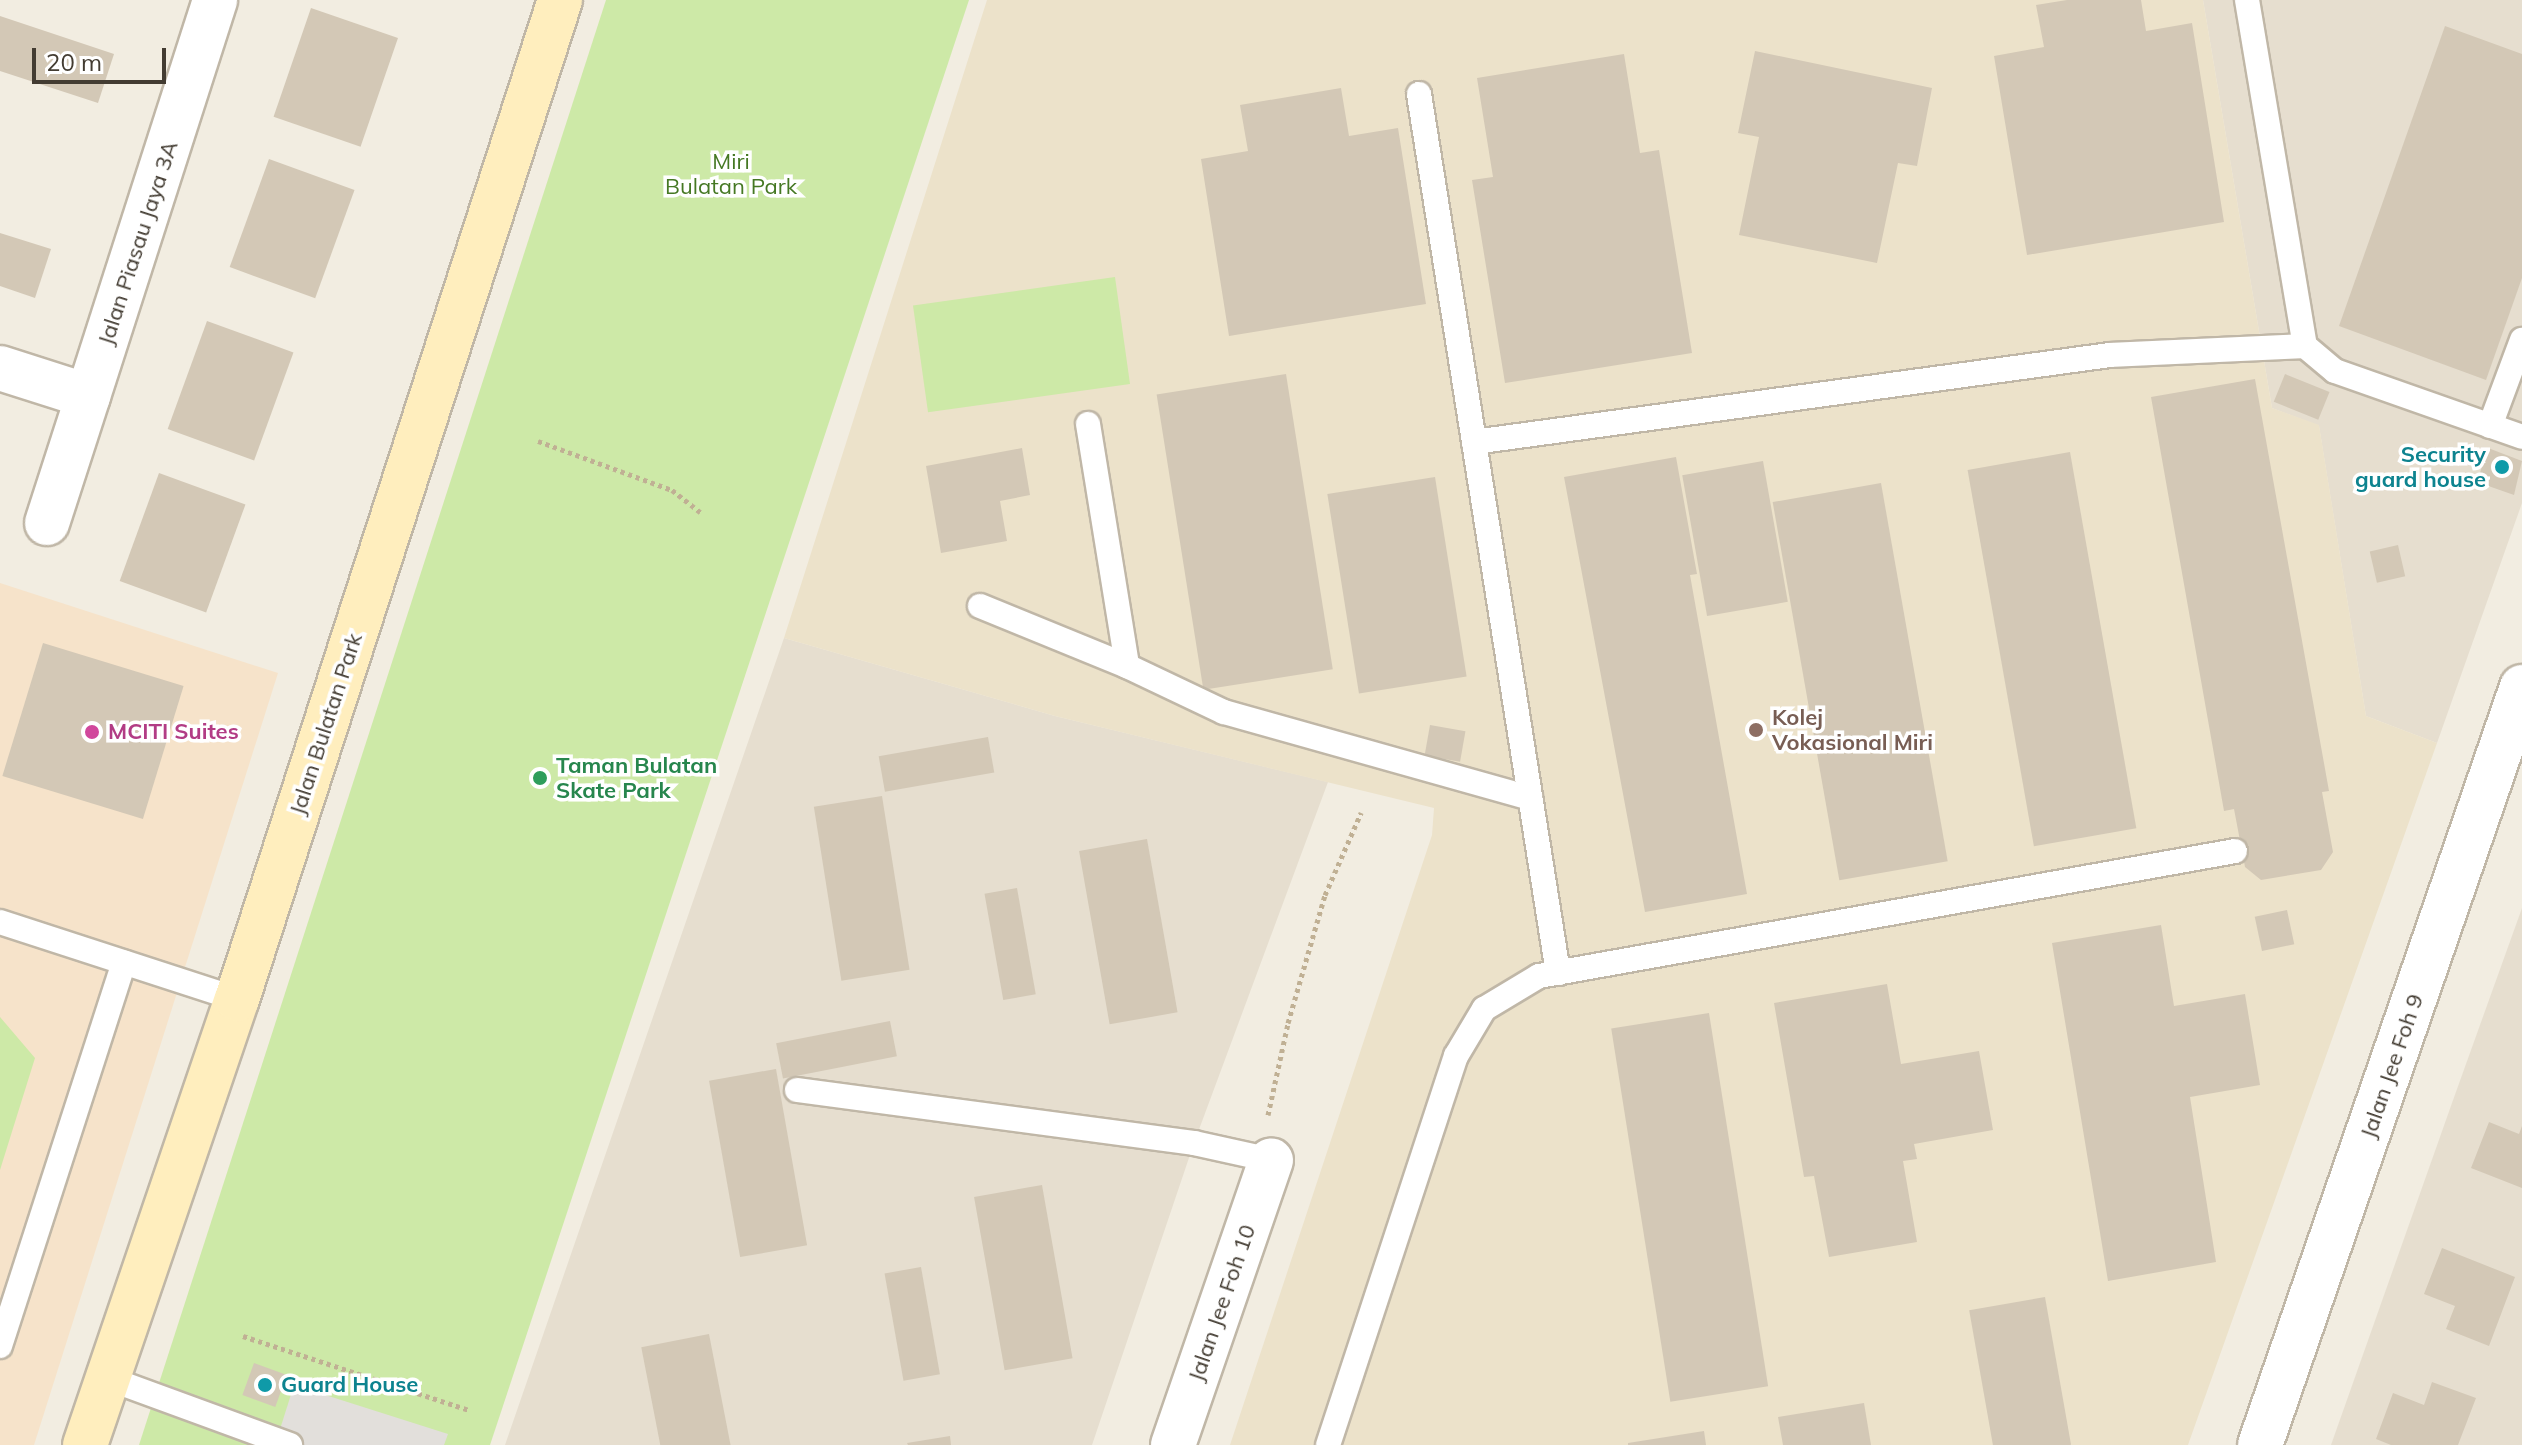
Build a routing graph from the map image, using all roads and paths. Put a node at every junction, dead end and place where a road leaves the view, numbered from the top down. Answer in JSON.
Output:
{"nodes":[{"id":1,"x":214,"y":0,"type":"edge"},
{"id":2,"x":560,"y":0,"type":"edge"},
{"id":3,"x":2247,"y":0,"type":"edge"},
{"id":4,"x":1419,"y":94,"type":"dead end"},
{"id":5,"x":2522,"y":340,"type":"edge"},
{"id":6,"x":2305,"y":346,"type":"junction"},
{"id":7,"x":0,"y":368,"type":"edge"},
{"id":8,"x":88,"y":396,"type":"junction"},
{"id":9,"x":1088,"y":424,"type":"dead end"},
{"id":10,"x":2490,"y":426,"type":"junction"},
{"id":11,"x":2522,"y":437,"type":"edge"},
{"id":12,"x":538,"y":441,"type":"dead end"},
{"id":13,"x":1474,"y":442,"type":"junction"},
{"id":14,"x":700,"y":512,"type":"dead end"},
{"id":15,"x":47,"y":523,"type":"dead end"},
{"id":16,"x":980,"y":606,"type":"dead end"},
{"id":17,"x":1127,"y":666,"type":"junction"},
{"id":18,"x":2522,"y":687,"type":"edge"},
{"id":19,"x":1530,"y":798,"type":"junction"},
{"id":20,"x":1361,"y":813,"type":"dead end"},
{"id":21,"x":2235,"y":851,"type":"dead end"},
{"id":22,"x":0,"y":922,"type":"edge"},
{"id":23,"x":124,"y":963,"type":"junction"},
{"id":24,"x":1558,"y":973,"type":"junction"},
{"id":25,"x":237,"y":999,"type":"junction"},
{"id":26,"x":797,"y":1090,"type":"dead end"},
{"id":27,"x":1271,"y":1160,"type":"junction"},
{"id":28,"x":243,"y":1336,"type":"dead end"},
{"id":29,"x":0,"y":1346,"type":"edge"},
{"id":30,"x":107,"y":1378,"type":"junction"},
{"id":31,"x":470,"y":1410,"type":"dead end"},
{"id":32,"x":85,"y":1445,"type":"edge"},
{"id":33,"x":290,"y":1445,"type":"edge"},
{"id":34,"x":1173,"y":1445,"type":"edge"},
{"id":35,"x":1328,"y":1445,"type":"edge"},
{"id":36,"x":2260,"y":1445,"type":"edge"}],
"edges":[{"from":1,"to":8,"type":"street","name":"Jalan Piasau Jaya 3A"},
{"from":2,"to":25,"type":"street","name":"Jalan Bulatan Park"},
{"from":3,"to":6,"type":"lane"},
{"from":4,"to":13,"type":"lane"},
{"from":5,"to":10,"type":"lane"},
{"from":6,"to":10,"type":"lane"},
{"from":6,"to":13,"type":"lane"},
{"from":7,"to":8,"type":"street"},
{"from":8,"to":15,"type":"street","name":"Jalan Piasau Jaya 3A"},
{"from":9,"to":17,"type":"lane"},
{"from":10,"to":11,"type":"lane"},
{"from":12,"to":14,"type":"path"},
{"from":13,"to":19,"type":"lane"},
{"from":16,"to":17,"type":"lane"},
{"from":17,"to":19,"type":"lane"},
{"from":18,"to":36,"type":"street","name":"Jalan Jee Foh 9"},
{"from":19,"to":24,"type":"lane"},
{"from":20,"to":27,"type":"path"},
{"from":21,"to":24,"type":"lane"},
{"from":22,"to":23,"type":"lane"},
{"from":23,"to":25,"type":"lane"},
{"from":23,"to":29,"type":"lane"},
{"from":24,"to":35,"type":"lane"},
{"from":25,"to":30,"type":"street","name":"Jalan Bulatan Park"},
{"from":26,"to":27,"type":"lane"},
{"from":27,"to":34,"type":"street","name":"Jalan Jee Foh 10"},
{"from":28,"to":31,"type":"path"},
{"from":30,"to":32,"type":"street","name":"Jalan Bulatan Park"},
{"from":30,"to":33,"type":"lane"}]}
